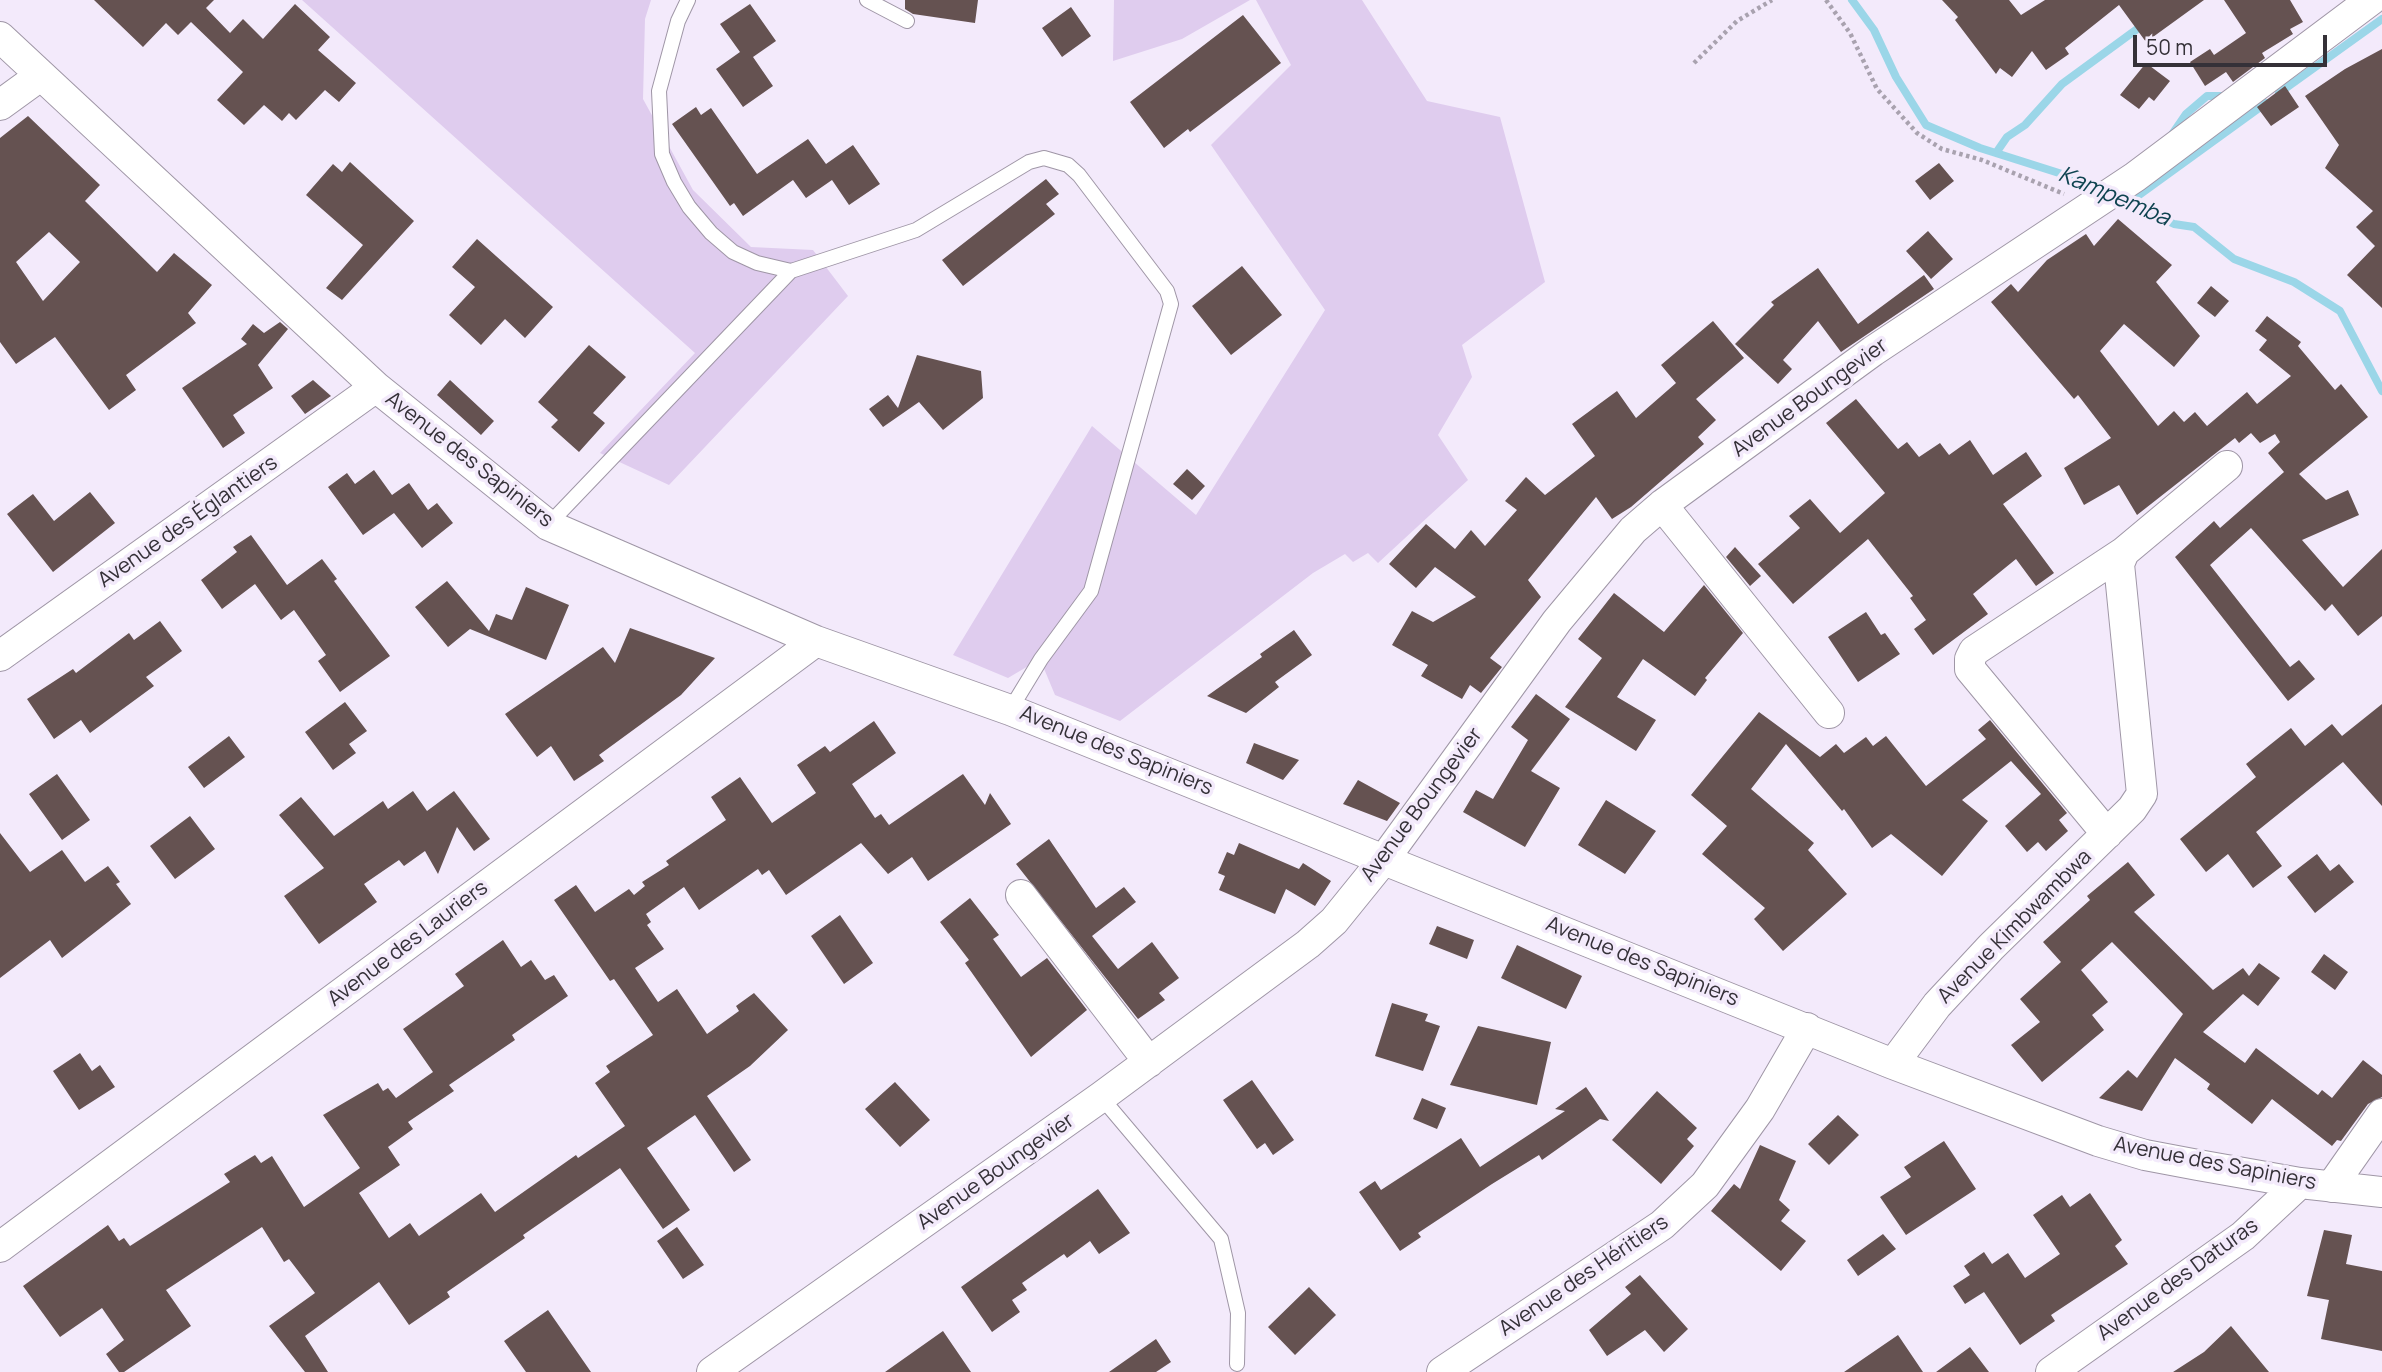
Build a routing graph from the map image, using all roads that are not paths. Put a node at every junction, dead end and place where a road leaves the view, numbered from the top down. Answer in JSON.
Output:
{"nodes":[{"id":1,"x":688,"y":0,"type":"edge"},
{"id":2,"x":867,"y":0,"type":"edge"},
{"id":3,"x":2371,"y":0,"type":"edge"},
{"id":4,"x":907,"y":21,"type":"dead end"},
{"id":5,"x":0,"y":37,"type":"edge"},
{"id":6,"x":40,"y":76,"type":"junction"},
{"id":7,"x":0,"y":104,"type":"edge"},
{"id":8,"x":791,"y":271,"type":"junction"},
{"id":9,"x":376,"y":387,"type":"junction"},
{"id":10,"x":2227,"y":466,"type":"dead end"},
{"id":11,"x":1662,"y":505,"type":"junction"},
{"id":12,"x":548,"y":525,"type":"junction"},
{"id":13,"x":2124,"y":552,"type":"junction"},
{"id":14,"x":816,"y":641,"type":"junction"},
{"id":15,"x":0,"y":656,"type":"edge"},
{"id":16,"x":1010,"y":710,"type":"junction"},
{"id":17,"x":1829,"y":713,"type":"dead end"},
{"id":18,"x":2107,"y":834,"type":"junction"},
{"id":19,"x":1385,"y":858,"type":"junction"},
{"id":20,"x":1021,"y":895,"type":"dead end"},
{"id":21,"x":1807,"y":1028,"type":"junction"},
{"id":22,"x":1149,"y":1062,"type":"junction"},
{"id":23,"x":1893,"y":1064,"type":"junction"},
{"id":24,"x":1101,"y":1097,"type":"junction"},
{"id":25,"x":2382,"y":1114,"type":"edge"},
{"id":26,"x":2300,"y":1183,"type":"junction"},
{"id":27,"x":2331,"y":1187,"type":"junction"},
{"id":28,"x":2382,"y":1192,"type":"edge"},
{"id":29,"x":0,"y":1247,"type":"edge"},
{"id":30,"x":1237,"y":1364,"type":"dead end"},
{"id":31,"x":712,"y":1372,"type":"edge"},
{"id":32,"x":1442,"y":1372,"type":"edge"},
{"id":33,"x":2051,"y":1372,"type":"edge"}],
"edges":[{"from":1,"to":8,"type":"lane"},
{"from":2,"to":4,"type":"lane"},
{"from":3,"to":11,"type":"street","name":"Avenue Boungevier"},
{"from":5,"to":6,"type":"street","name":"Avenue des Sapiniers"},
{"from":6,"to":7,"type":"street"},
{"from":6,"to":9,"type":"street","name":"Avenue des Sapiniers"},
{"from":8,"to":12,"type":"lane"},
{"from":8,"to":16,"type":"lane"},
{"from":9,"to":12,"type":"street","name":"Avenue des Sapiniers"},
{"from":9,"to":15,"type":"street","name":"Avenue des Églantiers"},
{"from":10,"to":13,"type":"street"},
{"from":11,"to":17,"type":"street"},
{"from":11,"to":19,"type":"street","name":"Avenue Boungevier"},
{"from":12,"to":14,"type":"street","name":"Avenue des Sapiniers"},
{"from":13,"to":18,"type":"street","name":"Avenue Kimbwambwa"},
{"from":13,"to":18,"type":"street"},
{"from":14,"to":16,"type":"street","name":"Avenue des Sapiniers"},
{"from":14,"to":29,"type":"street","name":"Avenue des Lauriers"},
{"from":16,"to":19,"type":"street","name":"Avenue des Sapiniers"},
{"from":18,"to":23,"type":"street","name":"Avenue Kimbwambwa"},
{"from":19,"to":21,"type":"street","name":"Avenue des Sapiniers"},
{"from":19,"to":22,"type":"street","name":"Avenue Boungevier"},
{"from":20,"to":22,"type":"street"},
{"from":21,"to":23,"type":"street","name":"Avenue des Sapiniers"},
{"from":21,"to":32,"type":"street","name":"Avenue des Héritiers"},
{"from":22,"to":24,"type":"street","name":"Avenue Boungevier"},
{"from":23,"to":26,"type":"street","name":"Avenue des Sapiniers"},
{"from":24,"to":30,"type":"lane"},
{"from":24,"to":31,"type":"street","name":"Avenue Boungevier"},
{"from":25,"to":27,"type":"street"},
{"from":26,"to":27,"type":"street","name":"Avenue des Sapiniers"},
{"from":26,"to":33,"type":"street","name":"Avenue des Daturas"},
{"from":27,"to":28,"type":"street","name":"Avenue des Sapiniers"}]}
